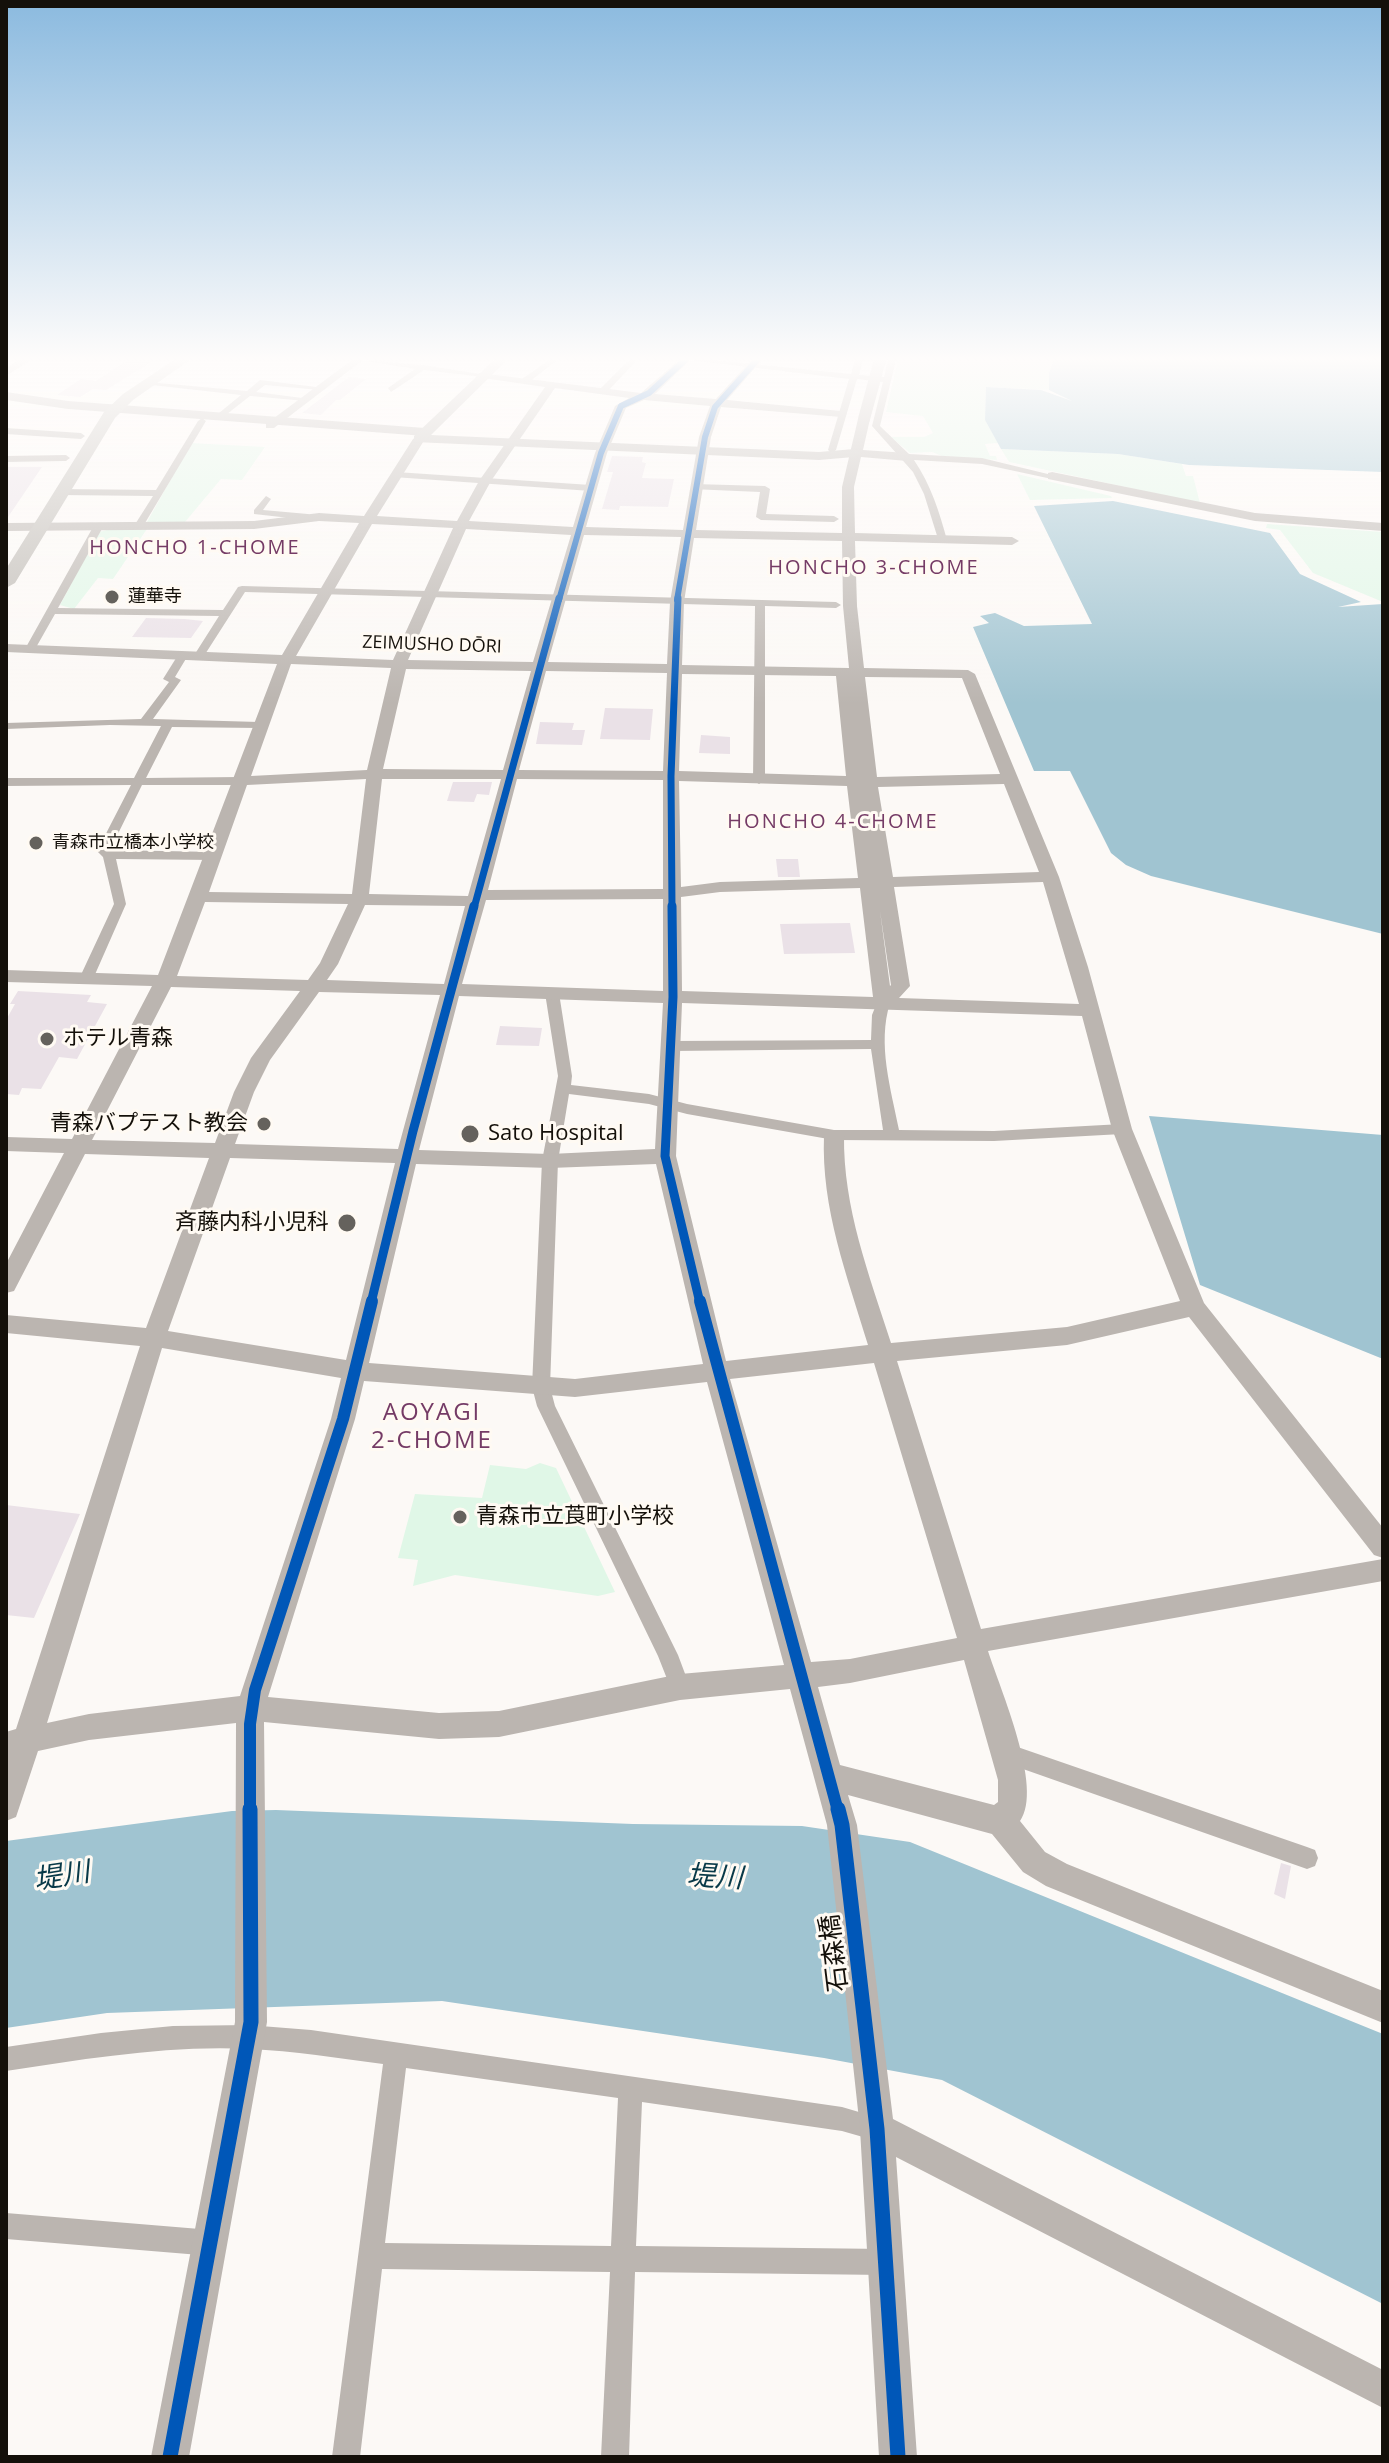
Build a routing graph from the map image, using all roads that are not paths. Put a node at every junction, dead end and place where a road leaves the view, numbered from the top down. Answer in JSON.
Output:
{"nodes":[{"id":1,"x":55,"y":475,"type":"edge"},
{"id":2,"x":70,"y":475,"type":"edge"},
{"id":3,"x":168,"y":475,"type":"edge"},
{"id":4,"x":396,"y":475,"type":"joint"},
{"id":5,"x":489,"y":475,"type":"edge"},
{"id":6,"x":595,"y":475,"type":"edge"},
{"id":7,"x":696,"y":475,"type":"edge"},
{"id":8,"x":840,"y":475,"type":"edge"},
{"id":9,"x":846,"y":475,"type":"edge"},
{"id":10,"x":918,"y":475,"type":"edge"},
{"id":11,"x":1042,"y":475,"type":"edge"},
{"id":12,"x":1052,"y":476,"type":"joint"},
{"id":13,"x":485,"y":481,"type":"junction"},
{"id":14,"x":694,"y":487,"type":"junction"},
{"id":15,"x":591,"y":488,"type":"junction"},
{"id":16,"x":61,"y":492,"type":"junction"},
{"id":17,"x":157,"y":493,"type":"junction"},
{"id":18,"x":266,"y":499,"type":"dead end"},
{"id":19,"x":308,"y":517,"type":"junction"},
{"id":20,"x":834,"y":519,"type":"junction"},
{"id":21,"x":367,"y":520,"type":"junction"},
{"id":22,"x":139,"y":526,"type":"junction"},
{"id":23,"x":461,"y":526,"type":"junction"},
{"id":24,"x":22,"y":527,"type":"edge"},
{"id":25,"x":98,"y":527,"type":"junction"},
{"id":26,"x":1383,"y":527,"type":"edge"},
{"id":27,"x":578,"y":531,"type":"junction"},
{"id":28,"x":686,"y":534,"type":"junction"},
{"id":29,"x":942,"y":540,"type":"junction"},
{"id":30,"x":1012,"y":541,"type":"dead end"},
{"id":31,"x":837,"y":546,"type":"junction"},
{"id":32,"x":6,"y":553,"type":"edge"},
{"id":33,"x":6,"y":583,"type":"edge"},
{"id":34,"x":326,"y":591,"type":"junction"},
{"id":35,"x":430,"y":594,"type":"junction"},
{"id":36,"x":558,"y":598,"type":"junction"},
{"id":37,"x":677,"y":602,"type":"junction"},
{"id":38,"x":760,"y":603,"type":"junction"},
{"id":39,"x":836,"y":605,"type":"junction"},
{"id":40,"x":54,"y":611,"type":"junction"},
{"id":41,"x":227,"y":613,"type":"junction"},
{"id":42,"x":30,"y":649,"type":"junction"},
{"id":43,"x":8,"y":651,"type":"edge"},
{"id":44,"x":182,"y":657,"type":"junction"},
{"id":45,"x":198,"y":657,"type":"junction"},
{"id":46,"x":286,"y":661,"type":"junction"},
{"id":47,"x":398,"y":665,"type":"junction"},
{"id":48,"x":539,"y":668,"type":"junction"},
{"id":49,"x":675,"y":671,"type":"junction"},
{"id":50,"x":758,"y":672,"type":"junction"},
{"id":51,"x":849,"y":673,"type":"junction"},
{"id":52,"x":145,"y":722,"type":"junction"},
{"id":53,"x":168,"y":723,"type":"junction"},
{"id":54,"x":259,"y":725,"type":"junction"},
{"id":55,"x":6,"y":726,"type":"edge"},
{"id":56,"x":375,"y":774,"type":"junction"},
{"id":57,"x":512,"y":774,"type":"junction"},
{"id":58,"x":671,"y":776,"type":"junction"},
{"id":59,"x":1012,"y":779,"type":"junction"},
{"id":60,"x":759,"y":780,"type":"junction"},
{"id":61,"x":240,"y":781,"type":"junction"},
{"id":62,"x":6,"y":782,"type":"edge"},
{"id":63,"x":861,"y":782,"type":"junction"},
{"id":64,"x":137,"y":784,"type":"junction"},
{"id":65,"x":109,"y":855,"type":"junction"},
{"id":66,"x":215,"y":856,"type":"junction"},
{"id":67,"x":1050,"y":877,"type":"junction"},
{"id":68,"x":878,"y":884,"type":"junction"},
{"id":69,"x":674,"y":892,"type":"junction"},
{"id":70,"x":200,"y":897,"type":"junction"},
{"id":71,"x":360,"y":897,"type":"junction"},
{"id":72,"x":478,"y":898,"type":"junction"},
{"id":73,"x":6,"y":976,"type":"edge"},
{"id":74,"x":86,"y":979,"type":"junction"},
{"id":75,"x":165,"y":982,"type":"junction"},
{"id":76,"x":316,"y":984,"type":"junction"},
{"id":77,"x":453,"y":989,"type":"junction"},
{"id":78,"x":552,"y":993,"type":"junction"},
{"id":79,"x":673,"y":997,"type":"junction"},
{"id":80,"x":883,"y":1003,"type":"junction"},
{"id":81,"x":1089,"y":1010,"type":"junction"},
{"id":82,"x":879,"y":1044,"type":"junction"},
{"id":83,"x":671,"y":1046,"type":"junction"},
{"id":84,"x":564,"y":1089,"type":"junction"},
{"id":85,"x":668,"y":1104,"type":"junction"},
{"id":86,"x":1122,"y":1129,"type":"junction"},
{"id":87,"x":834,"y":1135,"type":"junction"},
{"id":88,"x":892,"y":1136,"type":"junction"},
{"id":89,"x":6,"y":1144,"type":"edge"},
{"id":90,"x":80,"y":1145,"type":"junction"},
{"id":91,"x":222,"y":1150,"type":"junction"},
{"id":92,"x":408,"y":1155,"type":"junction"},
{"id":93,"x":665,"y":1156,"type":"junction"},
{"id":94,"x":550,"y":1161,"type":"junction"},
{"id":95,"x":6,"y":1285,"type":"edge"},
{"id":96,"x":1194,"y":1307,"type":"junction"},
{"id":97,"x":6,"y":1324,"type":"edge"},
{"id":98,"x":154,"y":1338,"type":"junction"},
{"id":99,"x":881,"y":1353,"type":"junction"},
{"id":100,"x":356,"y":1371,"type":"junction"},
{"id":101,"x":717,"y":1374,"type":"junction"},
{"id":102,"x":541,"y":1387,"type":"junction"},
{"id":103,"x":1383,"y":1547,"type":"edge"},
{"id":104,"x":1383,"y":1570,"type":"edge"},
{"id":105,"x":973,"y":1644,"type":"junction"},
{"id":106,"x":800,"y":1675,"type":"junction"},
{"id":107,"x":680,"y":1687,"type":"junction"},
{"id":108,"x":252,"y":1708,"type":"junction"},
{"id":109,"x":18,"y":1741,"type":"edge"},
{"id":110,"x":1006,"y":1753,"type":"junction"},
{"id":111,"x":831,"y":1776,"type":"junction"},
{"id":112,"x":6,"y":1807,"type":"edge"},
{"id":113,"x":1000,"y":1820,"type":"junction"},
{"id":114,"x":1307,"y":1858,"type":"dead end"},
{"id":115,"x":1383,"y":2007,"type":"edge"},
{"id":116,"x":250,"y":2024,"type":"junction"},
{"id":117,"x":396,"y":2054,"type":"junction"},
{"id":118,"x":6,"y":2059,"type":"edge"},
{"id":119,"x":630,"y":2090,"type":"junction"},
{"id":120,"x":877,"y":2129,"type":"junction"},
{"id":121,"x":6,"y":2226,"type":"edge"},
{"id":122,"x":212,"y":2243,"type":"junction"},
{"id":123,"x":372,"y":2256,"type":"junction"},
{"id":124,"x":621,"y":2259,"type":"junction"},
{"id":125,"x":886,"y":2262,"type":"junction"},
{"id":126,"x":1383,"y":2390,"type":"edge"},
{"id":127,"x":170,"y":2457,"type":"edge"},
{"id":128,"x":346,"y":2457,"type":"edge"},
{"id":129,"x":615,"y":2457,"type":"edge"},
{"id":130,"x":898,"y":2457,"type":"edge"}],
"edges":[{"from":1,"to":24,"type":"highway"},
{"from":2,"to":16,"type":"highway"},
{"from":3,"to":17,"type":"street"},
{"from":4,"to":13,"type":"street"},
{"from":4,"to":21,"type":"street"},
{"from":5,"to":13,"type":"street"},
{"from":6,"to":15,"type":"street"},
{"from":7,"to":14,"type":"street","name":"石森橋"},
{"from":8,"to":20,"type":"street"},
{"from":9,"to":31,"type":"street"},
{"from":10,"to":29,"type":"street"},
{"from":11,"to":12,"type":"street"},
{"from":12,"to":26,"type":"street"},
{"from":13,"to":15,"type":"street"},
{"from":13,"to":23,"type":"street"},
{"from":14,"to":20,"type":"street"},
{"from":14,"to":28,"type":"street","name":"石森橋"},
{"from":15,"to":27,"type":"street"},
{"from":16,"to":17,"type":"street"},
{"from":16,"to":24,"type":"highway"},
{"from":17,"to":22,"type":"street"},
{"from":18,"to":19,"type":"street"},
{"from":19,"to":21,"type":"street"},
{"from":19,"to":22,"type":"street"},
{"from":20,"to":31,"type":"street"},
{"from":21,"to":23,"type":"street"},
{"from":21,"to":34,"type":"street"},
{"from":22,"to":25,"type":"street"},
{"from":23,"to":27,"type":"street"},
{"from":23,"to":35,"type":"street"},
{"from":24,"to":25,"type":"street"},
{"from":24,"to":32,"type":"highway"},
{"from":24,"to":33,"type":"highway"},
{"from":25,"to":40,"type":"street"},
{"from":27,"to":28,"type":"street"},
{"from":27,"to":36,"type":"street"},
{"from":28,"to":31,"type":"street"},
{"from":28,"to":37,"type":"street","name":"石森橋"},
{"from":29,"to":30,"type":"street"},
{"from":29,"to":31,"type":"street"},
{"from":31,"to":39,"type":"street"},
{"from":31,"to":51,"type":"street"},
{"from":34,"to":35,"type":"street"},
{"from":34,"to":41,"type":"street"},
{"from":34,"to":46,"type":"street"},
{"from":35,"to":36,"type":"street"},
{"from":35,"to":47,"type":"street"},
{"from":36,"to":37,"type":"street"},
{"from":36,"to":48,"type":"street"},
{"from":37,"to":38,"type":"street"},
{"from":37,"to":49,"type":"street","name":"石森橋"},
{"from":38,"to":39,"type":"street"},
{"from":38,"to":50,"type":"street"},
{"from":39,"to":51,"type":"street"},
{"from":40,"to":41,"type":"street"},
{"from":40,"to":42,"type":"street"},
{"from":41,"to":45,"type":"street"},
{"from":42,"to":43,"type":"street","name":"ZEIMUSHO DŌRI"},
{"from":42,"to":44,"type":"street","name":"ZEIMUSHO DŌRI"},
{"from":44,"to":45,"type":"street","name":"ZEIMUSHO DŌRI"},
{"from":44,"to":52,"type":"street"},
{"from":45,"to":46,"type":"street","name":"ZEIMUSHO DŌRI"},
{"from":46,"to":47,"type":"street","name":"ZEIMUSHO DŌRI"},
{"from":46,"to":54,"type":"street"},
{"from":47,"to":48,"type":"street","name":"ZEIMUSHO DŌRI"},
{"from":47,"to":56,"type":"street"},
{"from":48,"to":49,"type":"street","name":"ZEIMUSHO DŌRI"},
{"from":48,"to":57,"type":"street"},
{"from":49,"to":50,"type":"street","name":"ZEIMUSHO DŌRI"},
{"from":49,"to":58,"type":"street","name":"石森橋"},
{"from":50,"to":51,"type":"street","name":"ZEIMUSHO DŌRI"},
{"from":50,"to":60,"type":"street"},
{"from":51,"to":59,"type":"street","name":"ZEIMUSHO DŌRI"},
{"from":51,"to":63,"type":"street"},
{"from":52,"to":53,"type":"street"},
{"from":52,"to":55,"type":"street"},
{"from":53,"to":54,"type":"street"},
{"from":53,"to":64,"type":"street"},
{"from":54,"to":61,"type":"street"},
{"from":56,"to":57,"type":"street"},
{"from":56,"to":61,"type":"street"},
{"from":56,"to":71,"type":"street"},
{"from":57,"to":58,"type":"street"},
{"from":57,"to":72,"type":"street"},
{"from":58,"to":60,"type":"street"},
{"from":58,"to":69,"type":"street","name":"石森橋"},
{"from":59,"to":63,"type":"street"},
{"from":59,"to":67,"type":"street"},
{"from":60,"to":63,"type":"street"},
{"from":61,"to":64,"type":"street"},
{"from":61,"to":66,"type":"street"},
{"from":62,"to":64,"type":"street"},
{"from":63,"to":68,"type":"street"},
{"from":64,"to":65,"type":"street"},
{"from":65,"to":66,"type":"street"},
{"from":65,"to":74,"type":"street"},
{"from":66,"to":70,"type":"street"},
{"from":67,"to":68,"type":"street"},
{"from":67,"to":81,"type":"street"},
{"from":68,"to":69,"type":"street"},
{"from":68,"to":80,"type":"street"},
{"from":69,"to":72,"type":"street"},
{"from":69,"to":79,"type":"street","name":"石森橋"},
{"from":70,"to":71,"type":"street"},
{"from":70,"to":75,"type":"street"},
{"from":71,"to":72,"type":"street"},
{"from":71,"to":76,"type":"street"},
{"from":72,"to":77,"type":"street"},
{"from":73,"to":74,"type":"street"},
{"from":74,"to":75,"type":"street"},
{"from":75,"to":76,"type":"street"},
{"from":75,"to":90,"type":"street"},
{"from":76,"to":77,"type":"street"},
{"from":76,"to":91,"type":"street"},
{"from":77,"to":78,"type":"street"},
{"from":77,"to":92,"type":"street"},
{"from":78,"to":79,"type":"street"},
{"from":78,"to":84,"type":"street"},
{"from":79,"to":80,"type":"street"},
{"from":79,"to":83,"type":"street","name":"石森橋"},
{"from":80,"to":81,"type":"street"},
{"from":80,"to":82,"type":"street"},
{"from":81,"to":86,"type":"street"},
{"from":82,"to":83,"type":"street"},
{"from":82,"to":88,"type":"street"},
{"from":83,"to":85,"type":"street","name":"石森橋"},
{"from":84,"to":85,"type":"street"},
{"from":84,"to":94,"type":"street"},
{"from":85,"to":87,"type":"street"},
{"from":85,"to":93,"type":"street","name":"石森橋"},
{"from":86,"to":88,"type":"street"},
{"from":86,"to":96,"type":"street"},
{"from":87,"to":88,"type":"street"},
{"from":87,"to":99,"type":"street"},
{"from":89,"to":90,"type":"street"},
{"from":90,"to":91,"type":"street"},
{"from":90,"to":95,"type":"street"},
{"from":91,"to":92,"type":"street"},
{"from":91,"to":98,"type":"street"},
{"from":92,"to":94,"type":"street"},
{"from":92,"to":100,"type":"street"},
{"from":93,"to":94,"type":"street"},
{"from":93,"to":101,"type":"street","name":"石森橋"},
{"from":94,"to":102,"type":"street"},
{"from":96,"to":99,"type":"street"},
{"from":96,"to":103,"type":"street"},
{"from":97,"to":98,"type":"street"},
{"from":98,"to":100,"type":"street"},
{"from":98,"to":109,"type":"street"},
{"from":99,"to":101,"type":"street"},
{"from":99,"to":105,"type":"street"},
{"from":100,"to":102,"type":"street"},
{"from":100,"to":108,"type":"street"},
{"from":101,"to":102,"type":"street"},
{"from":101,"to":106,"type":"street","name":"石森橋"},
{"from":102,"to":107,"type":"street"},
{"from":104,"to":105,"type":"street"},
{"from":105,"to":106,"type":"street"},
{"from":105,"to":110,"type":"street"},
{"from":106,"to":107,"type":"street"},
{"from":106,"to":111,"type":"street","name":"石森橋"},
{"from":107,"to":108,"type":"street"},
{"from":108,"to":109,"type":"street"},
{"from":108,"to":116,"type":"street"},
{"from":109,"to":112,"type":"street"},
{"from":110,"to":113,"type":"street"},
{"from":110,"to":114,"type":"street"},
{"from":111,"to":113,"type":"street"},
{"from":111,"to":120,"type":"street","name":"石森橋"},
{"from":113,"to":115,"type":"street"},
{"from":116,"to":117,"type":"street"},
{"from":116,"to":118,"type":"street"},
{"from":116,"to":122,"type":"street"},
{"from":117,"to":119,"type":"street"},
{"from":117,"to":123,"type":"street"},
{"from":119,"to":120,"type":"street"},
{"from":119,"to":124,"type":"street"},
{"from":120,"to":125,"type":"street","name":"石森橋"},
{"from":120,"to":126,"type":"street"},
{"from":121,"to":122,"type":"street"},
{"from":122,"to":127,"type":"street"},
{"from":123,"to":124,"type":"street"},
{"from":123,"to":128,"type":"street"},
{"from":124,"to":125,"type":"street"},
{"from":124,"to":129,"type":"street"},
{"from":125,"to":130,"type":"street","name":"石森橋"}]}
